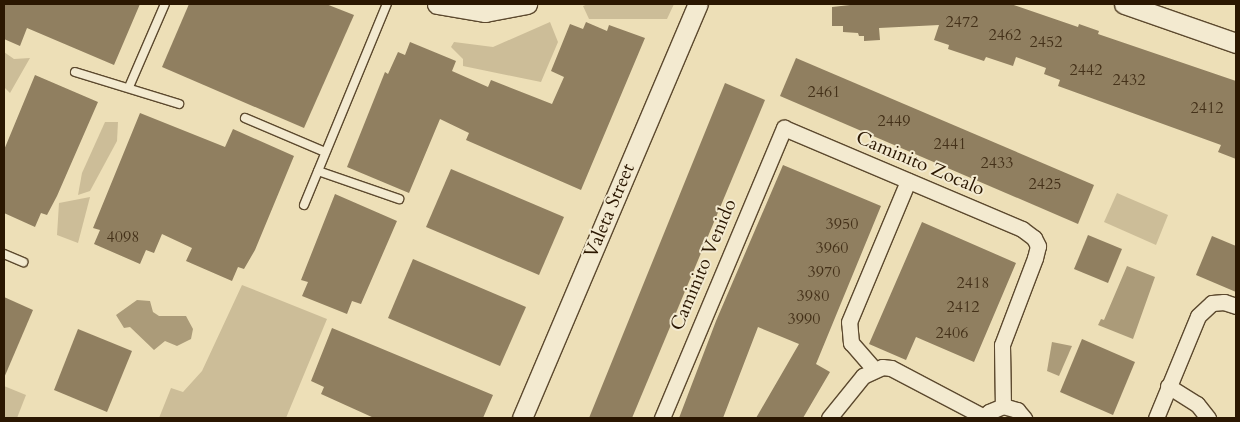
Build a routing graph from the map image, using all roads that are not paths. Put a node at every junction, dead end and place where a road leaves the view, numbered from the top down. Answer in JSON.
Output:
{"nodes":[{"id":1,"x":165,"y":4,"type":"edge"},
{"id":2,"x":387,"y":4,"type":"edge"},
{"id":3,"x":437,"y":4,"type":"edge"},
{"id":4,"x":527,"y":4,"type":"edge"},
{"id":5,"x":698,"y":4,"type":"edge"},
{"id":6,"x":1124,"y":4,"type":"edge"},
{"id":7,"x":1236,"y":43,"type":"edge"},
{"id":8,"x":75,"y":72,"type":"dead end"},
{"id":9,"x":129,"y":88,"type":"junction"},
{"id":10,"x":179,"y":104,"type":"dead end"},
{"id":11,"x":245,"y":118,"type":"dead end"},
{"id":12,"x":784,"y":128,"type":"joint"},
{"id":13,"x":325,"y":152,"type":"junction"},
{"id":14,"x":318,"y":171,"type":"junction"},
{"id":15,"x":908,"y":180,"type":"junction"},
{"id":16,"x":399,"y":199,"type":"dead end"},
{"id":17,"x":304,"y":205,"type":"dead end"},
{"id":18,"x":4,"y":254,"type":"edge"},
{"id":19,"x":23,"y":262,"type":"dead end"},
{"id":20,"x":1236,"y":306,"type":"edge"},
{"id":21,"x":874,"y":369,"type":"junction"},
{"id":22,"x":1168,"y":386,"type":"junction"},
{"id":23,"x":1003,"y":406,"type":"junction"},
{"id":24,"x":522,"y":418,"type":"edge"},
{"id":25,"x":662,"y":418,"type":"edge"},
{"id":26,"x":829,"y":418,"type":"edge"},
{"id":27,"x":984,"y":418,"type":"edge"},
{"id":28,"x":1024,"y":418,"type":"edge"},
{"id":29,"x":1156,"y":418,"type":"edge"},
{"id":30,"x":1208,"y":418,"type":"edge"}],
"edges":[{"from":1,"to":9,"type":"lane"},
{"from":2,"to":13,"type":"lane"},
{"from":3,"to":4,"type":"street"},
{"from":5,"to":24,"type":"street","name":"Valeta Street"},
{"from":6,"to":7,"type":"street"},
{"from":8,"to":9,"type":"lane"},
{"from":9,"to":10,"type":"lane"},
{"from":11,"to":13,"type":"lane"},
{"from":12,"to":15,"type":"street","name":"Caminito Zocalo"},
{"from":12,"to":25,"type":"street","name":"Caminito Venido"},
{"from":13,"to":14,"type":"lane"},
{"from":14,"to":16,"type":"lane"},
{"from":14,"to":17,"type":"lane"},
{"from":15,"to":21,"type":"street"},
{"from":15,"to":23,"type":"street","name":"Caminito Zocalo"},
{"from":18,"to":19,"type":"lane"},
{"from":20,"to":22,"type":"street"},
{"from":21,"to":26,"type":"street"},
{"from":21,"to":27,"type":"street"},
{"from":22,"to":29,"type":"street"},
{"from":22,"to":30,"type":"street"},
{"from":23,"to":27,"type":"street"},
{"from":23,"to":28,"type":"street"}]}
